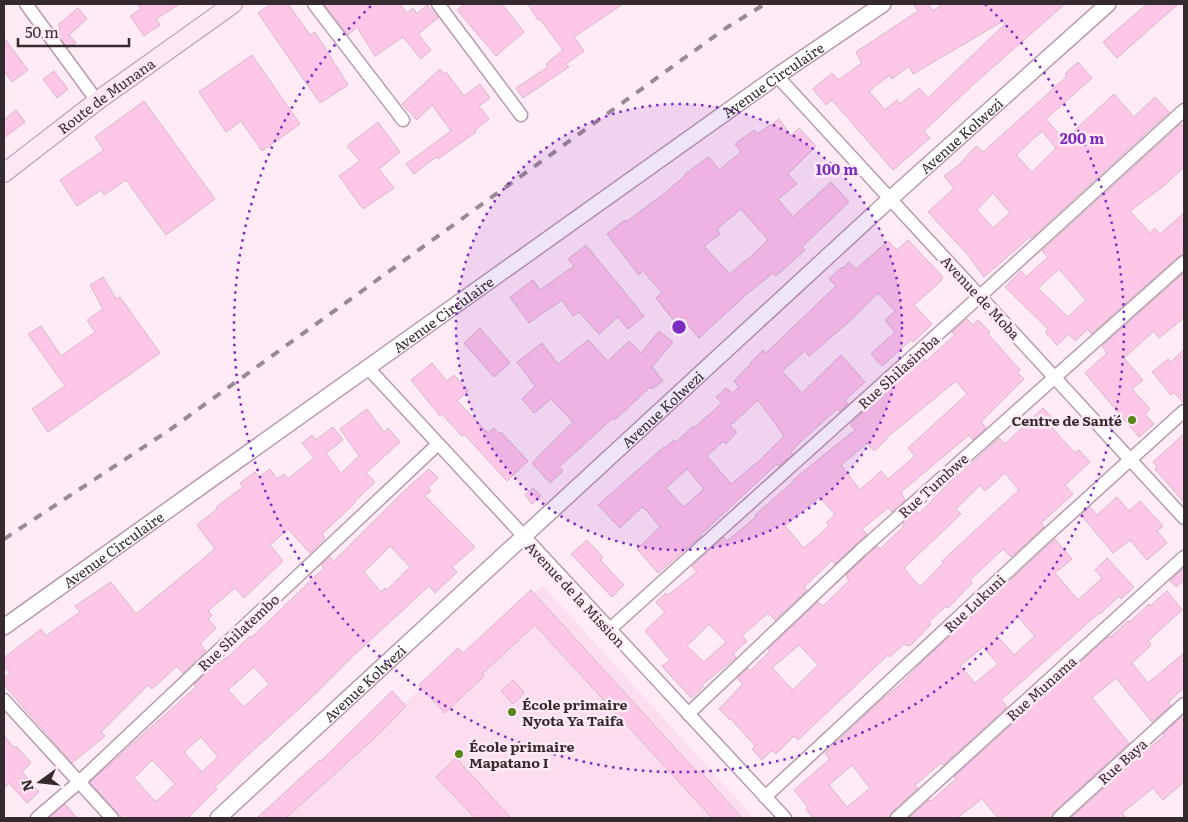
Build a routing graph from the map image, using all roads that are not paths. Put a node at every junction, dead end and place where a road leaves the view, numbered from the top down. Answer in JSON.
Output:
{"nodes":[{"id":1,"x":26,"y":4,"type":"edge"},
{"id":2,"x":233,"y":4,"type":"edge"},
{"id":3,"x":314,"y":4,"type":"edge"},
{"id":4,"x":438,"y":4,"type":"edge"},
{"id":5,"x":883,"y":4,"type":"edge"},
{"id":6,"x":1108,"y":4,"type":"edge"},
{"id":7,"x":777,"y":76,"type":"junction"},
{"id":8,"x":97,"y":101,"type":"junction"},
{"id":9,"x":1184,"y":110,"type":"edge"},
{"id":10,"x":521,"y":115,"type":"dead end"},
{"id":11,"x":403,"y":120,"type":"dead end"},
{"id":12,"x":4,"y":174,"type":"edge"},
{"id":13,"x":890,"y":199,"type":"junction"},
{"id":14,"x":1184,"y":262,"type":"edge"},
{"id":15,"x":980,"y":296,"type":"junction"},
{"id":16,"x":368,"y":368,"type":"junction"},
{"id":17,"x":1055,"y":377,"type":"junction"},
{"id":18,"x":1184,"y":411,"type":"edge"},
{"id":19,"x":438,"y":444,"type":"junction"},
{"id":20,"x":1131,"y":460,"type":"junction"},
{"id":21,"x":1184,"y":518,"type":"edge"},
{"id":22,"x":524,"y":537,"type":"junction"},
{"id":23,"x":1184,"y":557,"type":"edge"},
{"id":24,"x":4,"y":627,"type":"edge"},
{"id":25,"x":610,"y":629,"type":"junction"},
{"id":26,"x":4,"y":700,"type":"edge"},
{"id":27,"x":1184,"y":704,"type":"edge"},
{"id":28,"x":688,"y":714,"type":"junction"},
{"id":29,"x":79,"y":782,"type":"junction"},
{"id":30,"x":765,"y":797,"type":"junction"},
{"id":31,"x":37,"y":818,"type":"edge"},
{"id":32,"x":112,"y":818,"type":"edge"},
{"id":33,"x":218,"y":818,"type":"edge"},
{"id":34,"x":785,"y":818,"type":"edge"},
{"id":35,"x":897,"y":818,"type":"edge"},
{"id":36,"x":1059,"y":818,"type":"edge"}],
"edges":[{"from":1,"to":8,"type":"street"},
{"from":2,"to":8,"type":"main road","name":"Route de Munana"},
{"from":3,"to":11,"type":"street"},
{"from":4,"to":10,"type":"street"},
{"from":5,"to":7,"type":"street","name":"Avenue Circulaire"},
{"from":6,"to":13,"type":"street","name":"Avenue Kolwezi"},
{"from":7,"to":13,"type":"street","name":"Avenue de Moba"},
{"from":7,"to":16,"type":"street","name":"Avenue Circulaire"},
{"from":8,"to":12,"type":"main road","name":"Route de Munana"},
{"from":9,"to":15,"type":"street","name":"Rue Shilasimba"},
{"from":13,"to":15,"type":"street","name":"Avenue de Moba"},
{"from":13,"to":22,"type":"street","name":"Avenue Kolwezi"},
{"from":14,"to":17,"type":"street","name":"Rue Tumbwe"},
{"from":15,"to":17,"type":"street","name":"Avenue de Moba"},
{"from":15,"to":25,"type":"street","name":"Rue Shilasimba"},
{"from":16,"to":19,"type":"street","name":"Avenue de la Mission"},
{"from":16,"to":24,"type":"street","name":"Avenue Circulaire"},
{"from":17,"to":20,"type":"street","name":"Avenue de Moba"},
{"from":17,"to":28,"type":"street","name":"Rue Tumbwe"},
{"from":18,"to":20,"type":"street","name":"Rue Lukuni"},
{"from":19,"to":22,"type":"street","name":"Avenue de la Mission"},
{"from":19,"to":29,"type":"street","name":"Rue Shilatembo"},
{"from":20,"to":21,"type":"street","name":"Avenue de Moba"},
{"from":20,"to":30,"type":"street","name":"Rue Lukuni"},
{"from":22,"to":25,"type":"street","name":"Avenue de la Mission"},
{"from":22,"to":33,"type":"street","name":"Avenue Kolwezi"},
{"from":23,"to":35,"type":"street","name":"Rue Munama"},
{"from":25,"to":28,"type":"street","name":"Avenue de la Mission"},
{"from":26,"to":29,"type":"street"},
{"from":27,"to":36,"type":"street","name":"Rue Baya"},
{"from":28,"to":30,"type":"street","name":"Avenue de la Mission"},
{"from":29,"to":31,"type":"street","name":"Rue Shilatembo"},
{"from":29,"to":32,"type":"street"},
{"from":30,"to":34,"type":"street","name":"Avenue de la Mission"}]}
